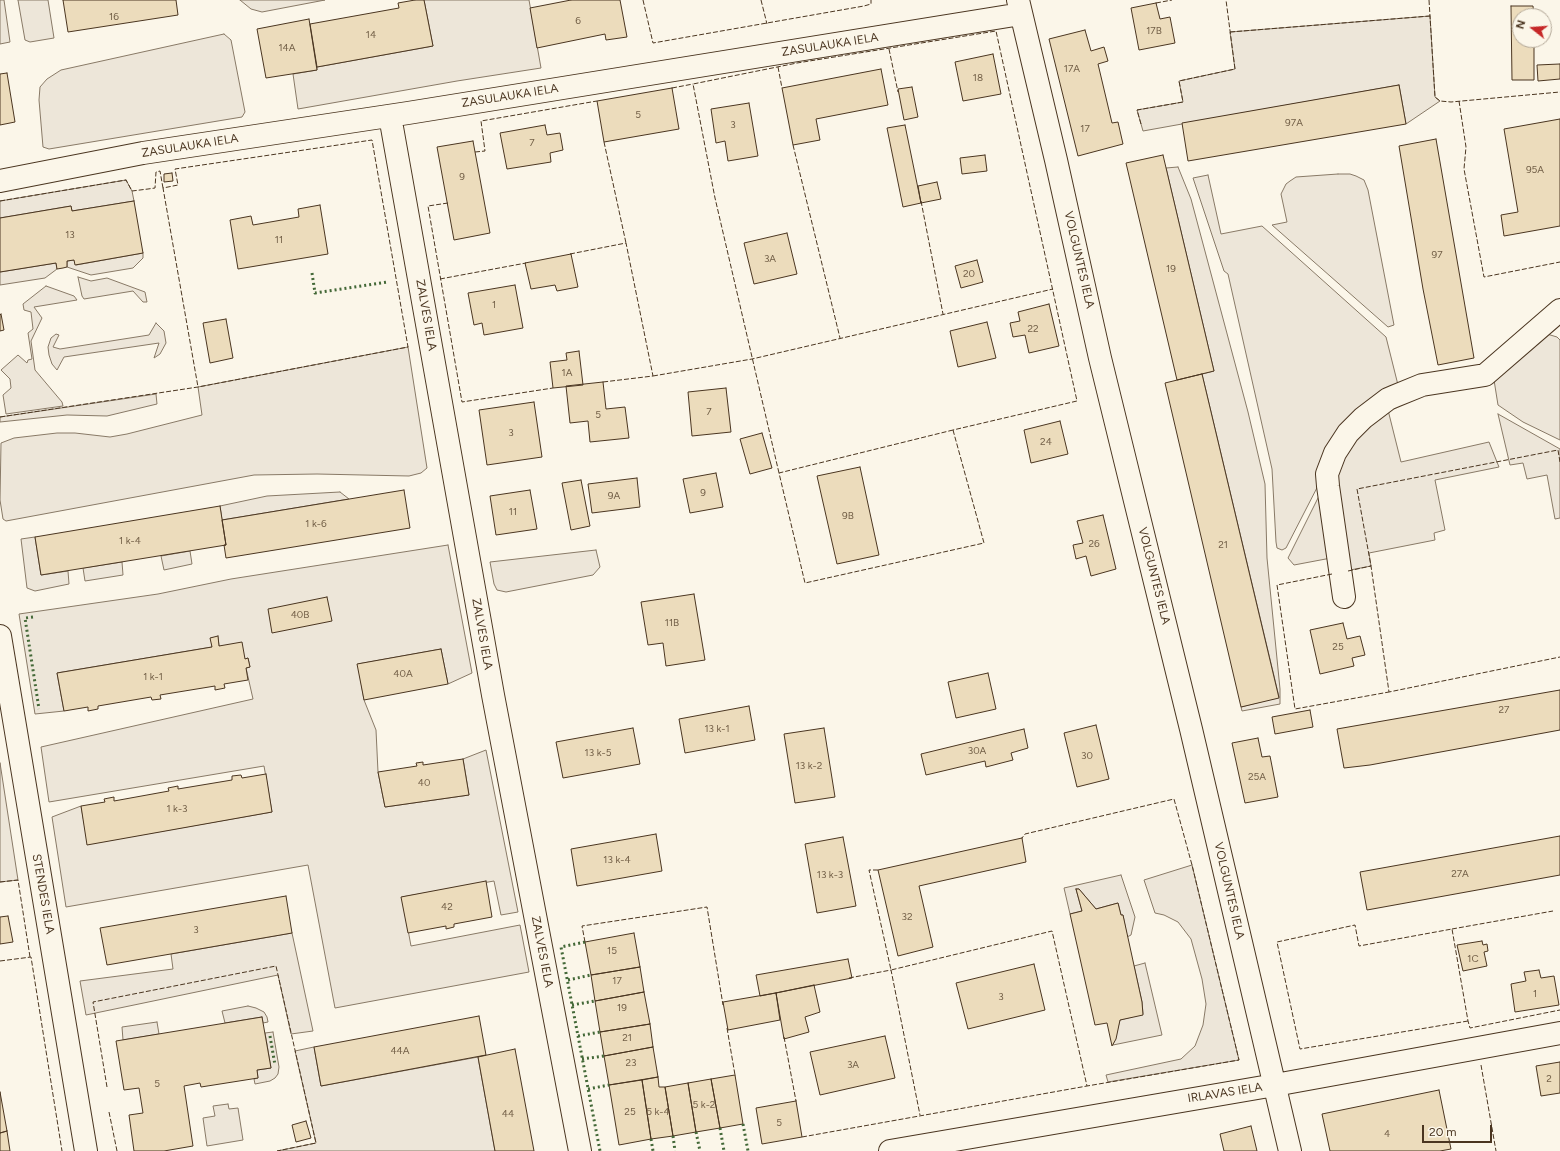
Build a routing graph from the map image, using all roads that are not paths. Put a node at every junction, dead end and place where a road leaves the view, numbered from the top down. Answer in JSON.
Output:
{"nodes":[{"id":1,"x":1020,"y":7,"type":"edge"},
{"id":2,"x":390,"y":116,"type":"junction"},
{"id":3,"x":0,"y":181,"type":"edge"},
{"id":4,"x":1560,"y":310,"type":"edge"},
{"id":5,"x":1344,"y":597,"type":"dead end"},
{"id":6,"x":0,"y":636,"type":"edge"},
{"id":7,"x":1560,"y":1033,"type":"edge"},
{"id":8,"x":1275,"y":1085,"type":"junction"},
{"id":9,"x":928,"y":1148,"type":"edge"},
{"id":10,"x":86,"y":1151,"type":"edge"},
{"id":11,"x":580,"y":1151,"type":"edge"},
{"id":12,"x":892,"y":1151,"type":"edge"},
{"id":13,"x":1290,"y":1151,"type":"edge"}],
"edges":[{"from":1,"to":2,"type":"street","name":"ZASULAUKA IELA"},
{"from":1,"to":8,"type":"street","name":"VOLGUNTES IELA"},
{"from":2,"to":3,"type":"street","name":"ZASULAUKA IELA"},
{"from":2,"to":11,"type":"street","name":"ZALVES IELA"},
{"from":4,"to":5,"type":"street"},
{"from":6,"to":10,"type":"street","name":"STENDES IELA"},
{"from":7,"to":8,"type":"street","name":"IRLAVAS IELA"},
{"from":8,"to":9,"type":"street","name":"IRLAVAS IELA"},
{"from":8,"to":13,"type":"street","name":"VOLGUNTES IELA"},
{"from":9,"to":12,"type":"street","name":"IRLAVAS IELA"}]}
